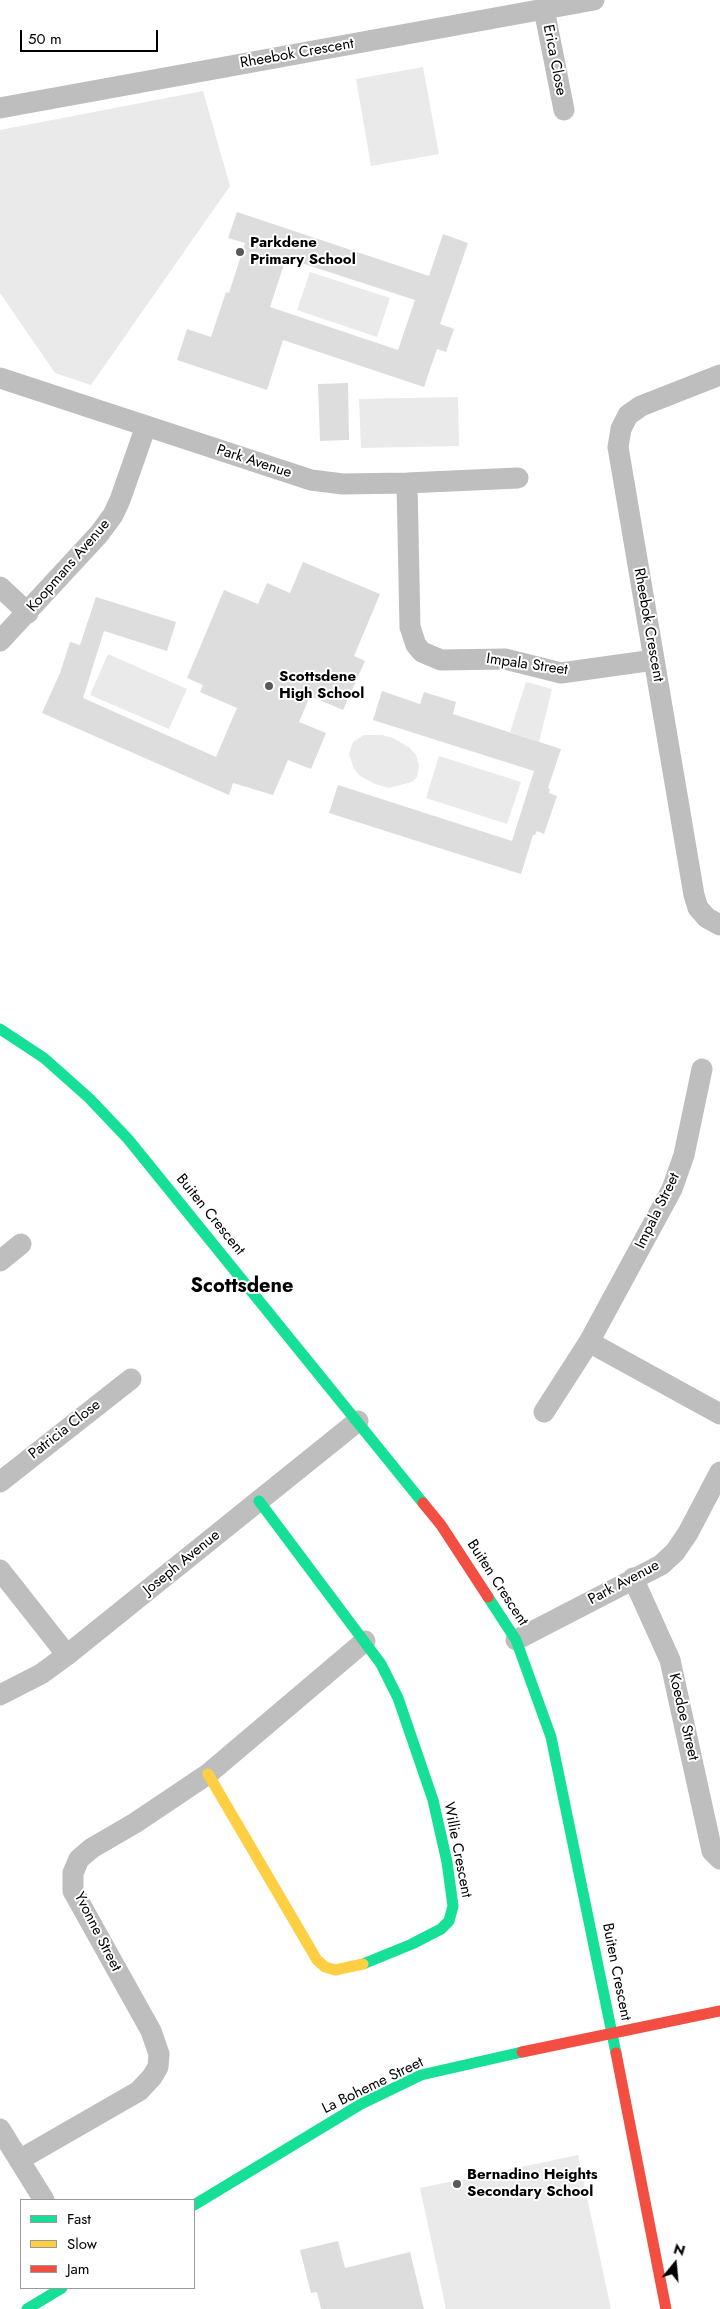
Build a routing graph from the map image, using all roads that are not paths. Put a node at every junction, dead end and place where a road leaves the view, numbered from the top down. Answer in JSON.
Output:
{"nodes":[{"id":1,"x":594,"y":0,"type":"edge"},
{"id":2,"x":544,"y":9,"type":"junction"},
{"id":3,"x":0,"y":108,"type":"edge"},
{"id":4,"x":564,"y":110,"type":"dead end"},
{"id":5,"x":720,"y":375,"type":"edge"},
{"id":6,"x":0,"y":378,"type":"edge"},
{"id":7,"x":146,"y":426,"type":"junction"},
{"id":8,"x":518,"y":478,"type":"dead end"},
{"id":9,"x":407,"y":484,"type":"junction"},
{"id":10,"x":0,"y":587,"type":"edge"},
{"id":11,"x":28,"y":613,"type":"junction"},
{"id":12,"x":0,"y":641,"type":"edge"},
{"id":13,"x":654,"y":660,"type":"junction"},
{"id":14,"x":720,"y":925,"type":"edge"},
{"id":15,"x":0,"y":1029,"type":"edge"},
{"id":16,"x":702,"y":1069,"type":"dead end"},
{"id":17,"x":21,"y":1244,"type":"dead end"},
{"id":18,"x":0,"y":1261,"type":"edge"},
{"id":19,"x":589,"y":1342,"type":"junction"},
{"id":20,"x":131,"y":1378,"type":"dead end"},
{"id":21,"x":544,"y":1412,"type":"dead end"},
{"id":22,"x":720,"y":1414,"type":"edge"},
{"id":23,"x":358,"y":1421,"type":"junction"},
{"id":24,"x":720,"y":1472,"type":"edge"},
{"id":25,"x":0,"y":1482,"type":"edge"},
{"id":26,"x":259,"y":1501,"type":"junction"},
{"id":27,"x":0,"y":1570,"type":"edge"},
{"id":28,"x":633,"y":1578,"type":"junction"},
{"id":29,"x":516,"y":1640,"type":"junction"},
{"id":30,"x":365,"y":1641,"type":"junction"},
{"id":31,"x":67,"y":1655,"type":"junction"},
{"id":32,"x":0,"y":1695,"type":"edge"},
{"id":33,"x":208,"y":1774,"type":"junction"},
{"id":34,"x":720,"y":1859,"type":"edge"},
{"id":35,"x":720,"y":2011,"type":"edge"},
{"id":36,"x":612,"y":2032,"type":"junction"},
{"id":37,"x":0,"y":2129,"type":"edge"},
{"id":38,"x":19,"y":2160,"type":"junction"},
{"id":39,"x":43,"y":2199,"type":"edge"},
{"id":40,"x":195,"y":2204,"type":"edge"},
{"id":41,"x":60,"y":2289,"type":"edge"},
{"id":42,"x":27,"y":2309,"type":"edge"},
{"id":43,"x":666,"y":2309,"type":"edge"}],
"edges":[{"from":1,"to":2,"type":"street","name":"Rheebok Crescent"},
{"from":2,"to":3,"type":"street","name":"Rheebok Crescent"},
{"from":2,"to":4,"type":"street","name":"Erica Close"},
{"from":5,"to":13,"type":"street","name":"Rheebok Crescent"},
{"from":6,"to":7,"type":"street","name":"Park Avenue"},
{"from":7,"to":9,"type":"street","name":"Park Avenue"},
{"from":7,"to":11,"type":"street","name":"Koopmans Avenue"},
{"from":8,"to":9,"type":"street","name":"Park Avenue"},
{"from":9,"to":13,"type":"street","name":"Impala Street"},
{"from":10,"to":11,"type":"street"},
{"from":11,"to":12,"type":"street","name":"Koopmans Avenue"},
{"from":13,"to":14,"type":"street","name":"Rheebok Crescent"},
{"from":15,"to":23,"type":"street","name":"Buiten Crescent"},
{"from":16,"to":19,"type":"street","name":"Impala Street"},
{"from":17,"to":18,"type":"street"},
{"from":19,"to":21,"type":"street","name":"Impala Street"},
{"from":19,"to":22,"type":"street"},
{"from":20,"to":25,"type":"street","name":"Patricia Close"},
{"from":23,"to":26,"type":"street","name":"Joseph Avenue"},
{"from":23,"to":29,"type":"street","name":"Buiten Crescent"},
{"from":24,"to":28,"type":"street","name":"Park Avenue"},
{"from":26,"to":30,"type":"street","name":"Willie Crescent"},
{"from":26,"to":31,"type":"street","name":"Joseph Avenue"},
{"from":27,"to":31,"type":"street"},
{"from":28,"to":29,"type":"street","name":"Park Avenue"},
{"from":28,"to":34,"type":"street","name":"Koedoe Street"},
{"from":29,"to":36,"type":"street","name":"Buiten Crescent"},
{"from":30,"to":33,"type":"street","name":"Yvonne Street"},
{"from":30,"to":33,"type":"street","name":"Willie Crescent"},
{"from":31,"to":32,"type":"street","name":"Joseph Avenue"},
{"from":33,"to":38,"type":"street","name":"Yvonne Street"},
{"from":35,"to":36,"type":"street","name":"La Boheme Street"},
{"from":36,"to":40,"type":"street","name":"La Boheme Street"},
{"from":36,"to":43,"type":"street","name":"Buiten Crescent"},
{"from":37,"to":38,"type":"street"},
{"from":38,"to":39,"type":"street"},
{"from":41,"to":42,"type":"street"}]}
